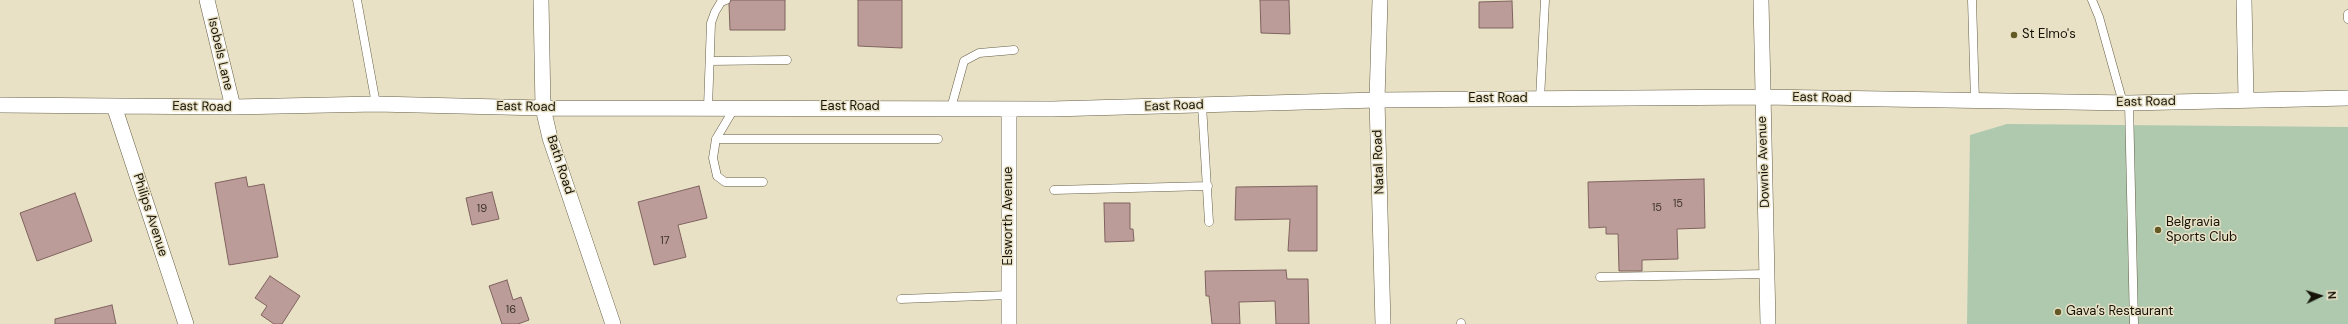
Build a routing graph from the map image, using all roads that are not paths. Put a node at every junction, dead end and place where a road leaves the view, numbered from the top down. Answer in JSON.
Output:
{"nodes":[{"id":1,"x":207,"y":0,"type":"edge"},
{"id":2,"x":358,"y":0,"type":"edge"},
{"id":3,"x":541,"y":0,"type":"edge"},
{"id":4,"x":726,"y":0,"type":"edge"},
{"id":5,"x":1380,"y":0,"type":"edge"},
{"id":6,"x":1545,"y":0,"type":"edge"},
{"id":7,"x":1761,"y":0,"type":"edge"},
{"id":8,"x":1972,"y":0,"type":"edge"},
{"id":9,"x":2092,"y":0,"type":"edge"},
{"id":10,"x":2244,"y":0,"type":"edge"},
{"id":11,"x":2348,"y":14,"type":"edge"},
{"id":12,"x":2348,"y":19,"type":"edge"},
{"id":13,"x":1014,"y":50,"type":"dead end"},
{"id":14,"x":787,"y":60,"type":"dead end"},
{"id":15,"x":710,"y":61,"type":"junction"},
{"id":16,"x":1762,"y":97,"type":"junction"},
{"id":17,"x":2348,"y":98,"type":"edge"},
{"id":18,"x":1540,"y":99,"type":"junction"},
{"id":19,"x":2246,"y":99,"type":"junction"},
{"id":20,"x":1377,"y":100,"type":"junction"},
{"id":21,"x":1975,"y":101,"type":"junction"},
{"id":22,"x":2126,"y":103,"type":"junction"},
{"id":23,"x":376,"y":104,"type":"junction"},
{"id":24,"x":0,"y":105,"type":"edge"},
{"id":25,"x":1202,"y":105,"type":"junction"},
{"id":26,"x":114,"y":106,"type":"junction"},
{"id":27,"x":233,"y":107,"type":"junction"},
{"id":28,"x":708,"y":107,"type":"junction"},
{"id":29,"x":736,"y":107,"type":"junction"},
{"id":30,"x":543,"y":108,"type":"junction"},
{"id":31,"x":951,"y":108,"type":"junction"},
{"id":32,"x":1009,"y":108,"type":"junction"},
{"id":33,"x":716,"y":138,"type":"junction"},
{"id":34,"x":938,"y":139,"type":"dead end"},
{"id":35,"x":763,"y":182,"type":"dead end"},
{"id":36,"x":1208,"y":186,"type":"junction"},
{"id":37,"x":1054,"y":190,"type":"dead end"},
{"id":38,"x":1209,"y":222,"type":"dead end"},
{"id":39,"x":1768,"y":274,"type":"junction"},
{"id":40,"x":1600,"y":277,"type":"dead end"},
{"id":41,"x":1009,"y":295,"type":"junction"},
{"id":42,"x":901,"y":299,"type":"dead end"},
{"id":43,"x":186,"y":324,"type":"edge"},
{"id":44,"x":613,"y":324,"type":"edge"},
{"id":45,"x":1008,"y":324,"type":"edge"},
{"id":46,"x":1383,"y":324,"type":"edge"},
{"id":47,"x":1768,"y":324,"type":"edge"},
{"id":48,"x":2134,"y":324,"type":"edge"}],
"edges":[{"from":1,"to":27,"type":"street","name":"Isobels Lane"},
{"from":2,"to":23,"type":"lane"},
{"from":3,"to":30,"type":"street","name":"Bath Road"},
{"from":4,"to":15,"type":"lane"},
{"from":5,"to":20,"type":"street","name":"Natal Road"},
{"from":6,"to":18,"type":"lane"},
{"from":7,"to":16,"type":"street","name":"Downie Avenue"},
{"from":8,"to":21,"type":"lane"},
{"from":9,"to":22,"type":"lane"},
{"from":10,"to":19,"type":"street"},
{"from":11,"to":12,"type":"lane"},
{"from":13,"to":31,"type":"lane"},
{"from":14,"to":15,"type":"lane"},
{"from":15,"to":28,"type":"lane"},
{"from":16,"to":18,"type":"street","name":"East Road"},
{"from":16,"to":21,"type":"street","name":"East Road"},
{"from":16,"to":39,"type":"street","name":"Downie Avenue"},
{"from":17,"to":19,"type":"street","name":"East Road"},
{"from":18,"to":20,"type":"street","name":"East Road"},
{"from":19,"to":22,"type":"street","name":"East Road"},
{"from":20,"to":25,"type":"street","name":"East Road"},
{"from":20,"to":46,"type":"street","name":"Natal Road"},
{"from":21,"to":22,"type":"street","name":"East Road"},
{"from":22,"to":48,"type":"lane"},
{"from":23,"to":27,"type":"street","name":"East Road"},
{"from":23,"to":30,"type":"street","name":"East Road"},
{"from":24,"to":26,"type":"street","name":"East Road"},
{"from":25,"to":32,"type":"street","name":"East Road"},
{"from":25,"to":36,"type":"lane"},
{"from":26,"to":27,"type":"street","name":"East Road"},
{"from":26,"to":43,"type":"street","name":"Philips Avenue"},
{"from":28,"to":29,"type":"street","name":"East Road"},
{"from":28,"to":30,"type":"street","name":"East Road"},
{"from":29,"to":30,"type":"lane"},
{"from":29,"to":31,"type":"street","name":"East Road"},
{"from":29,"to":33,"type":"lane"},
{"from":30,"to":44,"type":"street","name":"Bath Road"},
{"from":31,"to":32,"type":"street","name":"East Road"},
{"from":32,"to":41,"type":"street","name":"Elsworth Avenue"},
{"from":33,"to":34,"type":"lane"},
{"from":33,"to":35,"type":"lane"},
{"from":36,"to":37,"type":"lane"},
{"from":36,"to":38,"type":"lane"},
{"from":39,"to":40,"type":"lane"},
{"from":39,"to":47,"type":"street","name":"Downie Avenue"},
{"from":41,"to":42,"type":"lane"},
{"from":41,"to":45,"type":"street","name":"Elsworth Avenue"}]}
